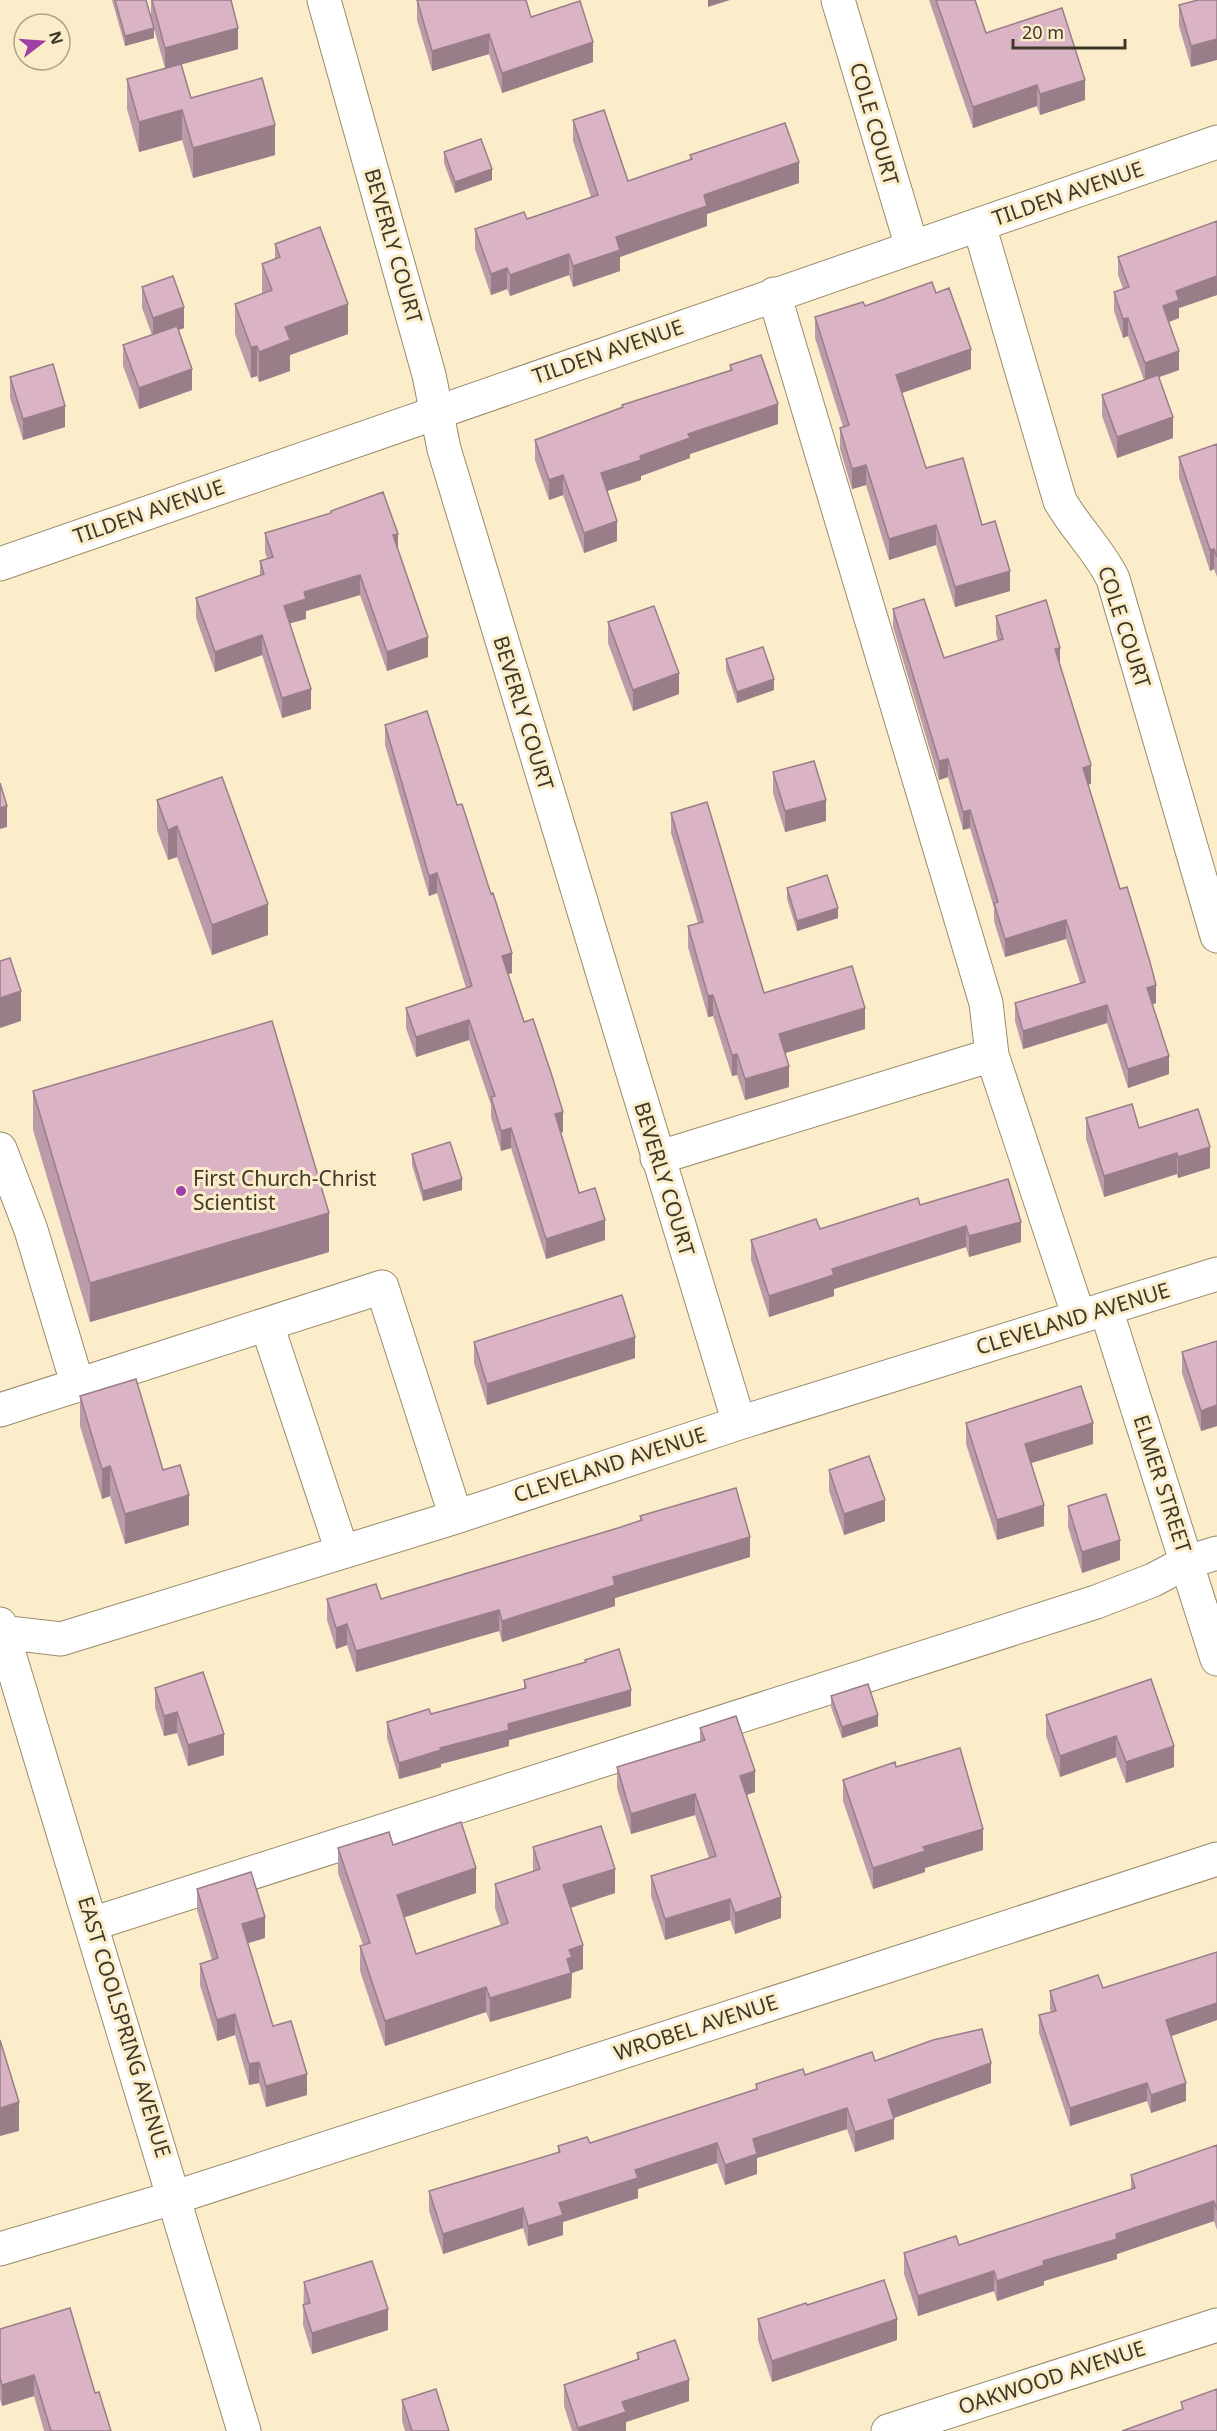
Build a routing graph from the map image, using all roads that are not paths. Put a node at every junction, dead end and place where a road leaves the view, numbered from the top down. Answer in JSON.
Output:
{"nodes":[{"id":1,"x":324,"y":0,"type":"edge"},
{"id":2,"x":838,"y":0,"type":"edge"},
{"id":3,"x":1217,"y":142,"type":"edge"},
{"id":4,"x":980,"y":225,"type":"junction"},
{"id":5,"x":912,"y":247,"type":"junction"},
{"id":6,"x":774,"y":294,"type":"junction"},
{"id":7,"x":436,"y":412,"type":"junction"},
{"id":8,"x":0,"y":564,"type":"edge"},
{"id":9,"x":1217,"y":936,"type":"edge"},
{"id":10,"x":992,"y":1055,"type":"junction"},
{"id":11,"x":657,"y":1158,"type":"junction"},
{"id":12,"x":4,"y":1170,"type":"edge"},
{"id":13,"x":1217,"y":1274,"type":"edge"},
{"id":14,"x":1092,"y":1313,"type":"junction"},
{"id":15,"x":267,"y":1325,"type":"junction"},
{"id":16,"x":78,"y":1386,"type":"junction"},
{"id":17,"x":0,"y":1410,"type":"edge"},
{"id":18,"x":739,"y":1423,"type":"junction"},
{"id":19,"x":456,"y":1517,"type":"junction"},
{"id":20,"x":342,"y":1551,"type":"junction"},
{"id":21,"x":1202,"y":1557,"type":"edge"},
{"id":22,"x":1,"y":1630,"type":"edge"},
{"id":23,"x":1217,"y":1659,"type":"edge"},
{"id":24,"x":1217,"y":1859,"type":"edge"},
{"id":25,"x":92,"y":1924,"type":"junction"},
{"id":26,"x":176,"y":2197,"type":"junction"},
{"id":27,"x":0,"y":2249,"type":"edge"},
{"id":28,"x":1217,"y":2325,"type":"edge"},
{"id":29,"x":244,"y":2431,"type":"edge"},
{"id":30,"x":888,"y":2431,"type":"edge"}],
"edges":[{"from":1,"to":7,"type":"street","name":"BEVERLY COURT"},
{"from":2,"to":5,"type":"street","name":"COLE COURT"},
{"from":3,"to":4,"type":"street","name":"TILDEN AVENUE"},
{"from":4,"to":5,"type":"street","name":"TILDEN AVENUE"},
{"from":4,"to":9,"type":"street","name":"COLE COURT"},
{"from":5,"to":6,"type":"street","name":"TILDEN AVENUE"},
{"from":6,"to":7,"type":"street","name":"TILDEN AVENUE"},
{"from":6,"to":10,"type":"street","name":"ELMER STREET"},
{"from":7,"to":8,"type":"street","name":"TILDEN AVENUE"},
{"from":7,"to":11,"type":"street","name":"BEVERLY COURT"},
{"from":10,"to":11,"type":"street"},
{"from":10,"to":14,"type":"street","name":"ELMER STREET"},
{"from":11,"to":18,"type":"street","name":"BEVERLY COURT"},
{"from":12,"to":16,"type":"street"},
{"from":13,"to":14,"type":"street","name":"CLEVELAND AVENUE"},
{"from":14,"to":18,"type":"street","name":"CLEVELAND AVENUE"},
{"from":14,"to":21,"type":"street","name":"ELMER STREET"},
{"from":15,"to":16,"type":"street"},
{"from":15,"to":19,"type":"street"},
{"from":15,"to":20,"type":"street"},
{"from":16,"to":17,"type":"street"},
{"from":18,"to":19,"type":"street","name":"CLEVELAND AVENUE"},
{"from":19,"to":20,"type":"street","name":"CLEVELAND AVENUE"},
{"from":20,"to":22,"type":"street","name":"CLEVELAND AVENUE"},
{"from":21,"to":23,"type":"street","name":"ELMER STREET"},
{"from":21,"to":25,"type":"street"},
{"from":22,"to":25,"type":"street","name":"EAST COOLSPRING AVENUE"},
{"from":24,"to":26,"type":"street","name":"WROBEL AVENUE"},
{"from":25,"to":26,"type":"street","name":"EAST COOLSPRING AVENUE"},
{"from":26,"to":27,"type":"street","name":"WROBEL AVENUE"},
{"from":26,"to":29,"type":"street","name":"EAST COOLSPRING AVENUE"},
{"from":28,"to":30,"type":"street","name":"OAKWOOD AVENUE"}]}
